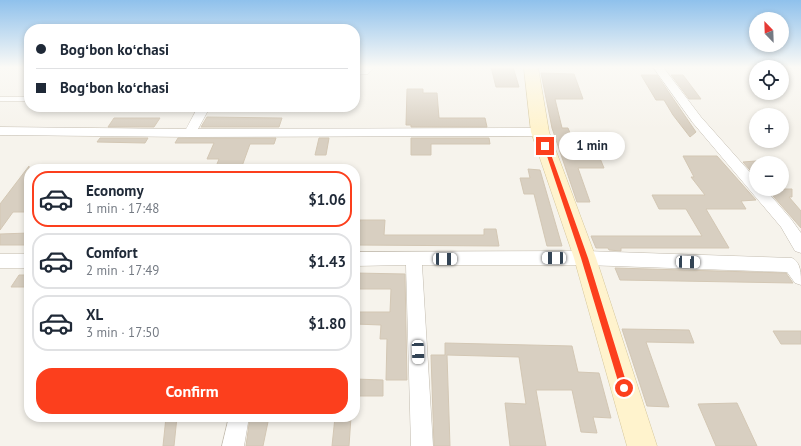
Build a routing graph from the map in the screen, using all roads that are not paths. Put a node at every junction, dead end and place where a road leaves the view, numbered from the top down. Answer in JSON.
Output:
{"nodes":[{"id":1,"x":535,"y":88,"type":"edge"},
{"id":2,"x":673,"y":88,"type":"edge"},
{"id":3,"x":0,"y":99,"type":"edge"},
{"id":4,"x":24,"y":99,"type":"edge"},
{"id":5,"x":201,"y":112,"type":"edge"},
{"id":6,"x":0,"y":131,"type":"edge"},
{"id":7,"x":540,"y":132,"type":"junction"},
{"id":8,"x":190,"y":133,"type":"junction"},
{"id":9,"x":749,"y":181,"type":"edge"},
{"id":10,"x":762,"y":196,"type":"edge"},
{"id":11,"x":801,"y":247,"type":"edge"},
{"id":12,"x":585,"y":258,"type":"junction"},
{"id":13,"x":360,"y":259,"type":"edge"},
{"id":14,"x":414,"y":259,"type":"junction"},
{"id":15,"x":24,"y":260,"type":"edge"},
{"id":16,"x":0,"y":261,"type":"edge"},
{"id":17,"x":798,"y":266,"type":"edge"},
{"id":18,"x":238,"y":422,"type":"edge"},
{"id":19,"x":233,"y":446,"type":"edge"},
{"id":20,"x":422,"y":446,"type":"edge"},
{"id":21,"x":642,"y":446,"type":"edge"}],
"edges":[{"from":1,"to":7,"type":"street"},
{"from":2,"to":9,"type":"street"},
{"from":3,"to":4,"type":"lane"},
{"from":5,"to":8,"type":"street"},
{"from":6,"to":8,"type":"street"},
{"from":7,"to":8,"type":"street"},
{"from":7,"to":12,"type":"street"},
{"from":10,"to":11,"type":"street"},
{"from":12,"to":14,"type":"street"},
{"from":12,"to":17,"type":"street"},
{"from":12,"to":21,"type":"street"},
{"from":13,"to":14,"type":"street"},
{"from":14,"to":20,"type":"street"},
{"from":15,"to":16,"type":"street"},
{"from":18,"to":19,"type":"street"}]}
